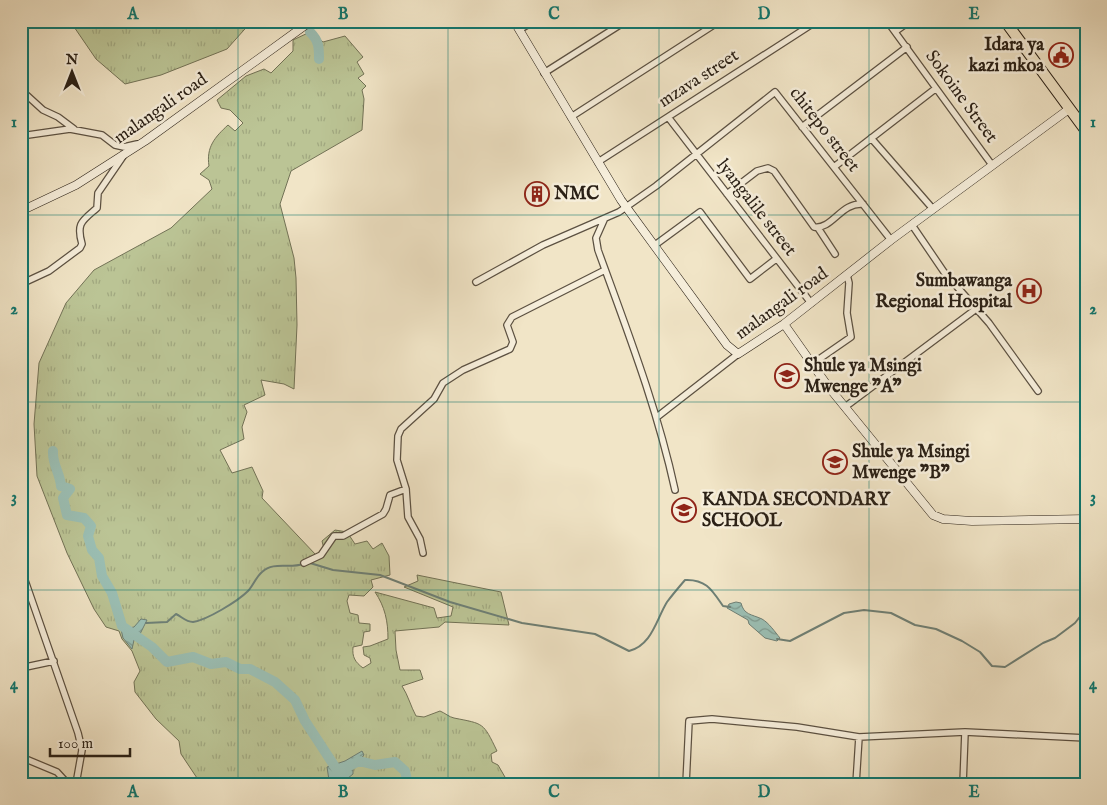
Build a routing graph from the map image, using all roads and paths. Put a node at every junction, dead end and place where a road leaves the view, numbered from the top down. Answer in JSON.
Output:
{"nodes":[{"id":1,"x":311,"y":21,"type":"edge"},
{"id":2,"x":514,"y":21,"type":"edge"},
{"id":3,"x":534,"y":21,"type":"edge"},
{"id":4,"x":626,"y":21,"type":"edge"},
{"id":5,"x":720,"y":21,"type":"edge"},
{"id":6,"x":817,"y":21,"type":"edge"},
{"id":7,"x":888,"y":21,"type":"edge"},
{"id":8,"x":910,"y":21,"type":"edge"},
{"id":9,"x":1005,"y":21,"type":"edge"},
{"id":10,"x":519,"y":30,"type":"junction"},
{"id":11,"x":896,"y":31,"type":"junction"},
{"id":12,"x":907,"y":47,"type":"junction"},
{"id":13,"x":544,"y":73,"type":"junction"},
{"id":14,"x":935,"y":89,"type":"junction"},
{"id":15,"x":21,"y":90,"type":"edge"},
{"id":16,"x":1069,"y":109,"type":"junction"},
{"id":17,"x":571,"y":117,"type":"junction"},
{"id":18,"x":668,"y":117,"type":"junction"},
{"id":19,"x":802,"y":127,"type":"junction"},
{"id":20,"x":78,"y":131,"type":"junction"},
{"id":21,"x":1086,"y":131,"type":"edge"},
{"id":22,"x":21,"y":136,"type":"edge"},
{"id":23,"x":871,"y":138,"type":"junction"},
{"id":24,"x":145,"y":141,"type":"junction"},
{"id":25,"x":127,"y":152,"type":"junction"},
{"id":26,"x":696,"y":155,"type":"junction"},
{"id":27,"x":598,"y":162,"type":"junction"},
{"id":28,"x":992,"y":165,"type":"junction"},
{"id":29,"x":834,"y":167,"type":"junction"},
{"id":30,"x":726,"y":194,"type":"junction"},
{"id":31,"x":863,"y":204,"type":"junction"},
{"id":32,"x":627,"y":207,"type":"junction"},
{"id":33,"x":934,"y":209,"type":"junction"},
{"id":34,"x":21,"y":211,"type":"edge"},
{"id":35,"x":604,"y":220,"type":"junction"},
{"id":36,"x":912,"y":225,"type":"junction"},
{"id":37,"x":818,"y":228,"type":"junction"},
{"id":38,"x":891,"y":240,"type":"junction"},
{"id":39,"x":655,"y":245,"type":"junction"},
{"id":40,"x":835,"y":254,"type":"dead end"},
{"id":41,"x":776,"y":259,"type":"junction"},
{"id":42,"x":605,"y":270,"type":"junction"},
{"id":43,"x":847,"y":275,"type":"junction"},
{"id":44,"x":476,"y":282,"type":"dead end"},
{"id":45,"x":21,"y":284,"type":"edge"},
{"id":46,"x":811,"y":303,"type":"junction"},
{"id":47,"x":976,"y":310,"type":"junction"},
{"id":48,"x":784,"y":324,"type":"junction"},
{"id":49,"x":738,"y":354,"type":"junction"},
{"id":50,"x":812,"y":364,"type":"junction"},
{"id":51,"x":1038,"y":391,"type":"dead end"},
{"id":52,"x":845,"y":407,"type":"junction"},
{"id":53,"x":657,"y":416,"type":"junction"},
{"id":54,"x":406,"y":489,"type":"junction"},
{"id":55,"x":675,"y":490,"type":"dead end"},
{"id":56,"x":1086,"y":519,"type":"edge"},
{"id":57,"x":423,"y":553,"type":"dead end"},
{"id":58,"x":304,"y":563,"type":"dead end"},
{"id":59,"x":21,"y":569,"type":"edge"},
{"id":60,"x":54,"y":661,"type":"junction"},
{"id":61,"x":21,"y":668,"type":"edge"},
{"id":62,"x":966,"y":732,"type":"junction"},
{"id":63,"x":858,"y":737,"type":"junction"},
{"id":64,"x":1086,"y":738,"type":"edge"},
{"id":65,"x":21,"y":757,"type":"edge"},
{"id":66,"x":68,"y":784,"type":"edge"},
{"id":67,"x":76,"y":784,"type":"edge"},
{"id":68,"x":686,"y":784,"type":"edge"},
{"id":69,"x":856,"y":784,"type":"edge"},
{"id":70,"x":963,"y":784,"type":"edge"}],
"edges":[{"from":1,"to":24,"type":"street","name":"malangali road"},
{"from":2,"to":10,"type":"street","name":"malangali road"},
{"from":3,"to":10,"type":"street"},
{"from":4,"to":13,"type":"street"},
{"from":5,"to":17,"type":"street"},
{"from":6,"to":18,"type":"street","name":"mzava street"},
{"from":7,"to":11,"type":"street","name":"Sokoine Street"},
{"from":8,"to":11,"type":"street"},
{"from":9,"to":16,"type":"highway"},
{"from":10,"to":13,"type":"street","name":"malangali road"},
{"from":11,"to":12,"type":"street","name":"Sokoine Street"},
{"from":12,"to":14,"type":"street","name":"Sokoine Street"},
{"from":12,"to":19,"type":"street"},
{"from":13,"to":17,"type":"street","name":"malangali road"},
{"from":14,"to":23,"type":"street"},
{"from":14,"to":28,"type":"street","name":"Sokoine Street"},
{"from":15,"to":20,"type":"street"},
{"from":16,"to":21,"type":"highway"},
{"from":16,"to":28,"type":"street","name":"malangali road"},
{"from":17,"to":27,"type":"street","name":"malangali road"},
{"from":18,"to":26,"type":"street","name":"lyangalile street"},
{"from":18,"to":27,"type":"street","name":"mzava street"},
{"from":19,"to":26,"type":"street","name":"chitepo street"},
{"from":19,"to":29,"type":"street","name":"chitepo street"},
{"from":20,"to":22,"type":"street"},
{"from":20,"to":24,"type":"street"},
{"from":23,"to":29,"type":"street"},
{"from":23,"to":33,"type":"street"},
{"from":24,"to":25,"type":"street","name":"malangali road"},
{"from":25,"to":34,"type":"street","name":"malangali road"},
{"from":25,"to":45,"type":"street"},
{"from":26,"to":30,"type":"street","name":"lyangalile street"},
{"from":26,"to":32,"type":"street","name":"chitepo street"},
{"from":27,"to":32,"type":"street","name":"malangali road"},
{"from":28,"to":33,"type":"street","name":"malangali road"},
{"from":29,"to":31,"type":"street","name":"chitepo street"},
{"from":30,"to":37,"type":"street"},
{"from":30,"to":41,"type":"street","name":"lyangalile street"},
{"from":31,"to":37,"type":"street"},
{"from":31,"to":38,"type":"street","name":"chitepo street"},
{"from":32,"to":35,"type":"street","name":"chitepo street"},
{"from":32,"to":39,"type":"street","name":"malangali road"},
{"from":33,"to":36,"type":"street","name":"malangali road"},
{"from":35,"to":42,"type":"street"},
{"from":35,"to":44,"type":"street","name":"chitepo street"},
{"from":36,"to":38,"type":"street","name":"malangali road"},
{"from":36,"to":47,"type":"street"},
{"from":37,"to":40,"type":"street"},
{"from":38,"to":43,"type":"street","name":"malangali road"},
{"from":39,"to":41,"type":"street"},
{"from":39,"to":49,"type":"street","name":"malangali road"},
{"from":41,"to":46,"type":"street","name":"lyangalile street"},
{"from":42,"to":53,"type":"street"},
{"from":42,"to":54,"type":"street"},
{"from":43,"to":46,"type":"street","name":"malangali road"},
{"from":43,"to":50,"type":"street"},
{"from":46,"to":48,"type":"street","name":"malangali road"},
{"from":47,"to":51,"type":"street"},
{"from":47,"to":52,"type":"street"},
{"from":48,"to":49,"type":"street","name":"malangali road"},
{"from":48,"to":50,"type":"street"},
{"from":49,"to":53,"type":"street"},
{"from":50,"to":52,"type":"street"},
{"from":52,"to":56,"type":"street"},
{"from":53,"to":55,"type":"street"},
{"from":54,"to":57,"type":"street"},
{"from":54,"to":58,"type":"street"},
{"from":59,"to":60,"type":"street"},
{"from":60,"to":61,"type":"street"},
{"from":60,"to":67,"type":"street"},
{"from":62,"to":63,"type":"street"},
{"from":62,"to":64,"type":"street"},
{"from":62,"to":70,"type":"street"},
{"from":63,"to":68,"type":"street"},
{"from":63,"to":69,"type":"street"},
{"from":65,"to":66,"type":"street"}]}
